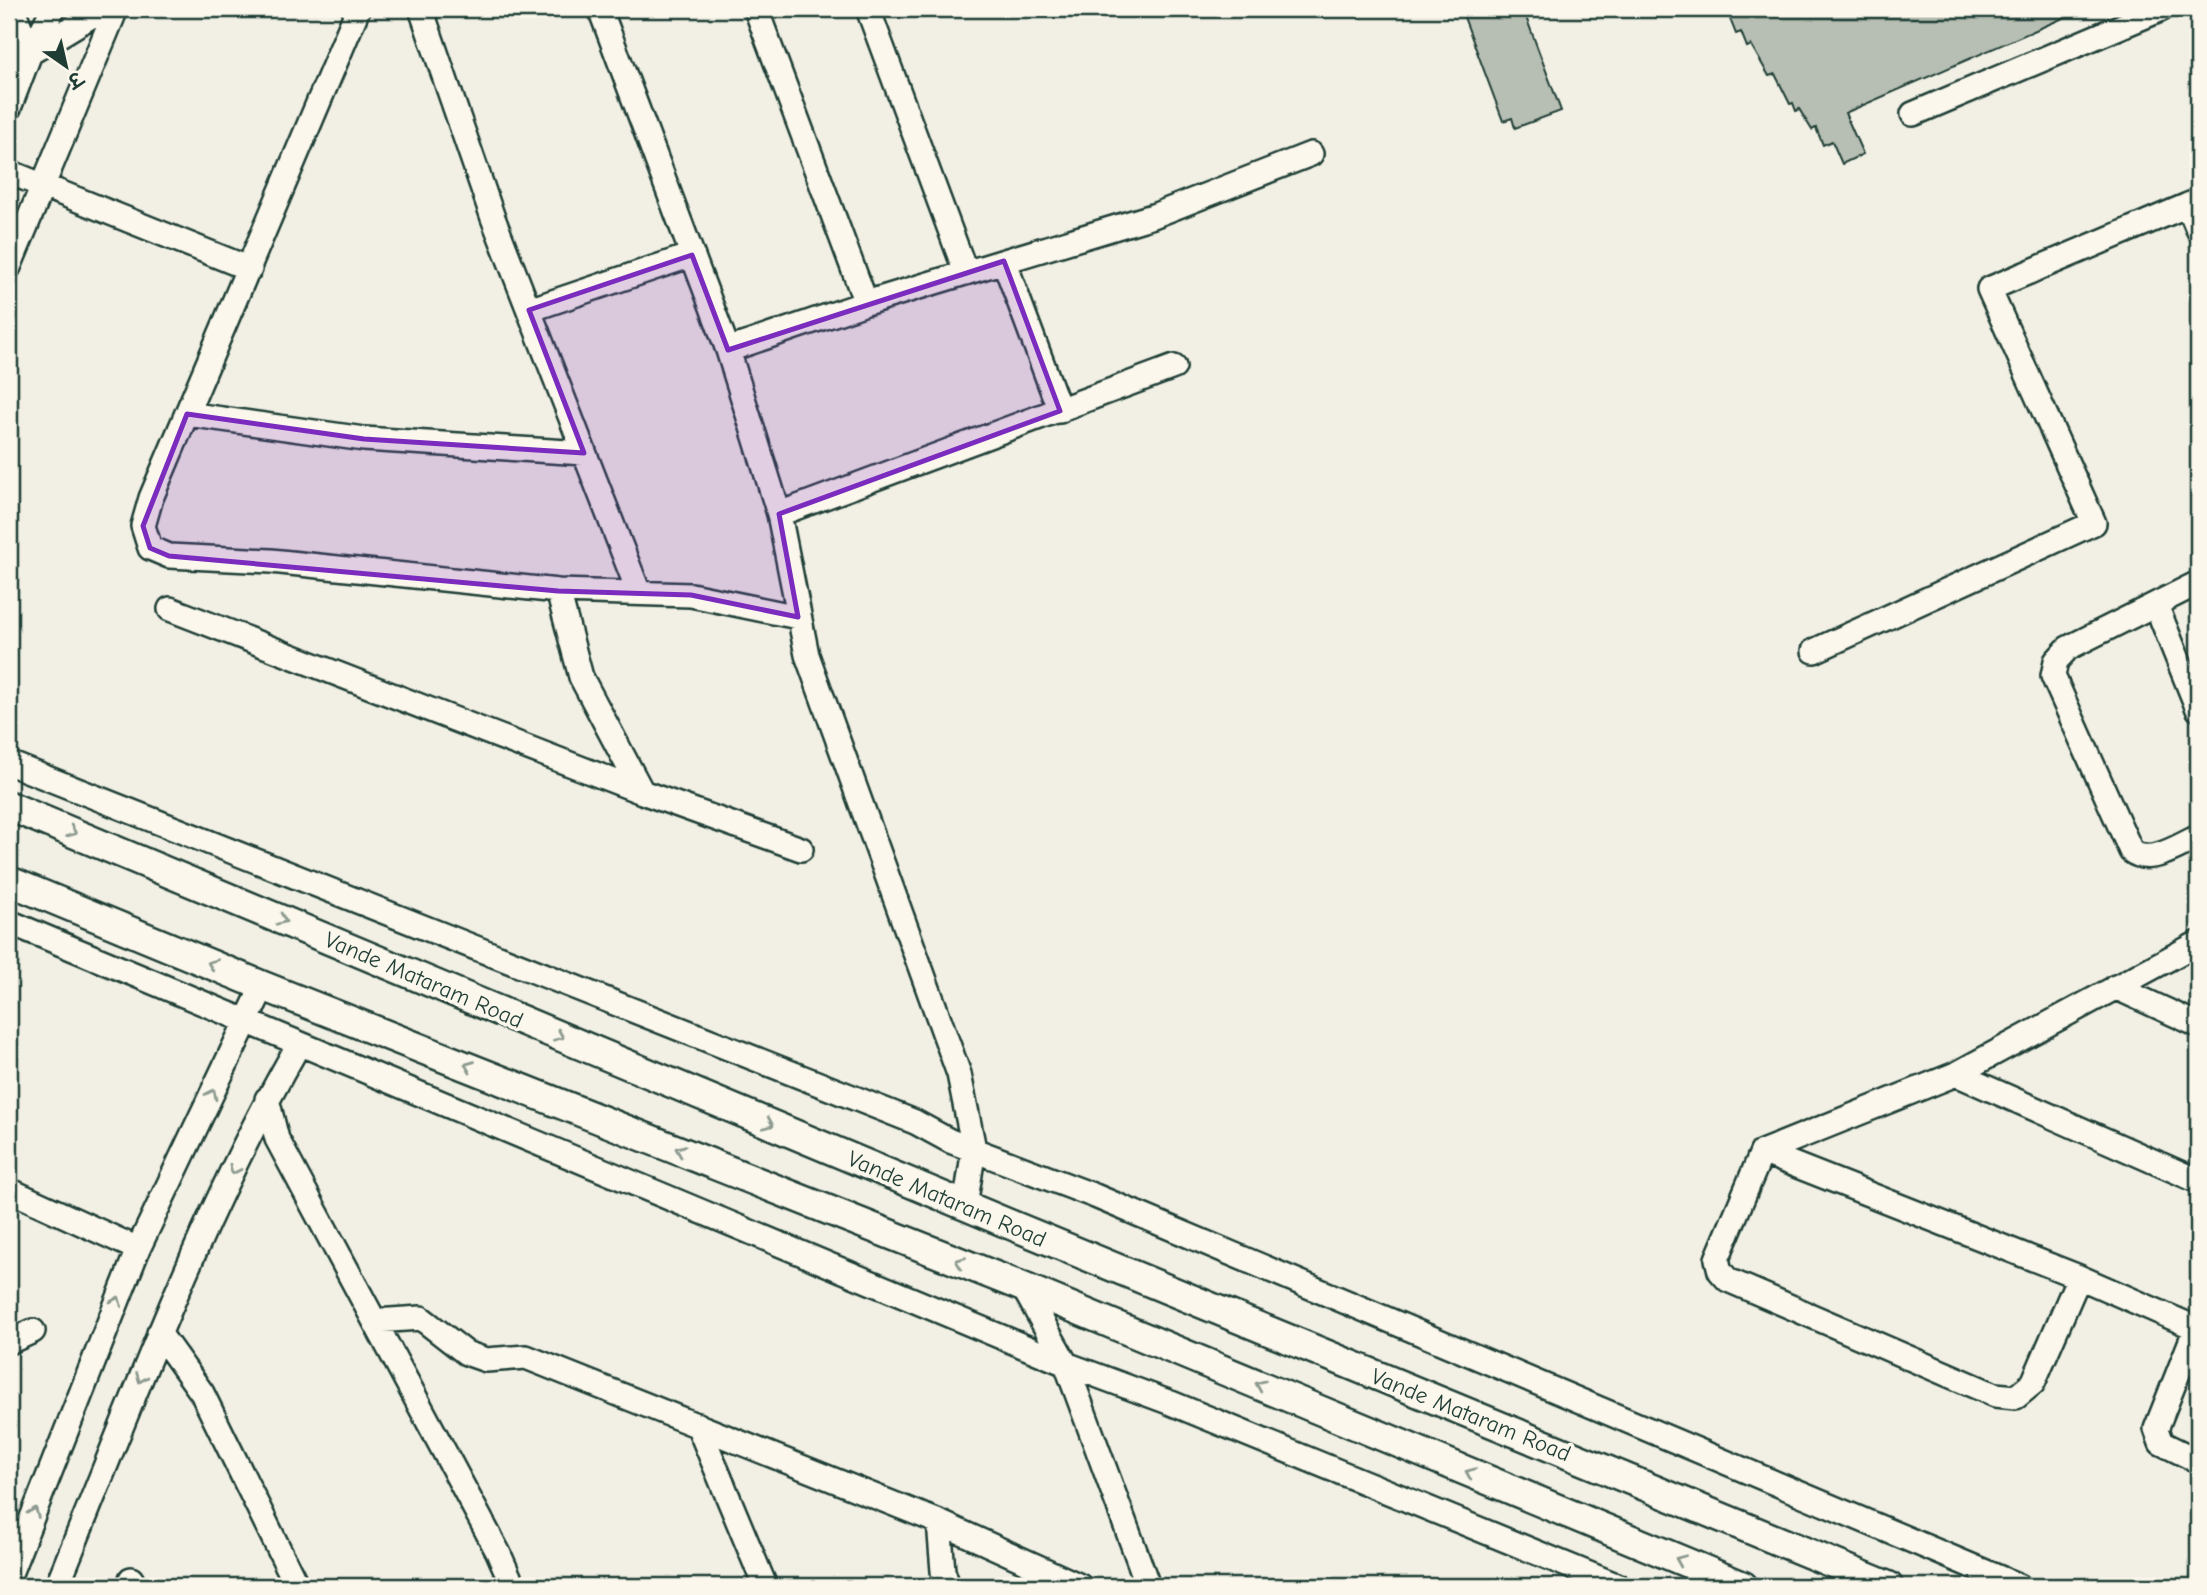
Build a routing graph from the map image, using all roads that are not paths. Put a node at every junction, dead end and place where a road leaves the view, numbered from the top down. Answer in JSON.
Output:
{"nodes":[{"id":1,"x":13,"y":9,"type":"edge"},
{"id":2,"x":53,"y":9,"type":"edge"},
{"id":3,"x":103,"y":9,"type":"edge"},
{"id":4,"x":116,"y":9,"type":"edge"},
{"id":5,"x":358,"y":9,"type":"edge"},
{"id":6,"x":421,"y":9,"type":"edge"},
{"id":7,"x":600,"y":9,"type":"edge"},
{"id":8,"x":756,"y":9,"type":"edge"},
{"id":9,"x":867,"y":9,"type":"edge"},
{"id":10,"x":2162,"y":9,"type":"edge"},
{"id":11,"x":19,"y":57,"type":"edge"},
{"id":12,"x":9,"y":108,"type":"edge"},
{"id":13,"x":1913,"y":114,"type":"dead end"},
{"id":14,"x":1311,"y":154,"type":"dead end"},
{"id":15,"x":9,"y":172,"type":"edge"},
{"id":16,"x":42,"y":185,"type":"junction"},
{"id":17,"x":2193,"y":203,"type":"edge"},
{"id":18,"x":2198,"y":229,"type":"edge"},
{"id":19,"x":692,"y":255,"type":"junction"},
{"id":20,"x":1004,"y":261,"type":"junction"},
{"id":21,"x":9,"y":267,"type":"edge"},
{"id":22,"x":250,"y":269,"type":"junction"},
{"id":23,"x":966,"y":273,"type":"junction"},
{"id":24,"x":866,"y":303,"type":"junction"},
{"id":25,"x":529,"y":310,"type":"junction"},
{"id":26,"x":728,"y":350,"type":"junction"},
{"id":27,"x":1174,"y":367,"type":"dead end"},
{"id":28,"x":1060,"y":411,"type":"junction"},
{"id":29,"x":187,"y":414,"type":"junction"},
{"id":30,"x":584,"y":453,"type":"junction"},
{"id":31,"x":779,"y":513,"type":"junction"},
{"id":32,"x":2198,"y":583,"type":"edge"},
{"id":33,"x":558,"y":591,"type":"junction"},
{"id":34,"x":639,"y":593,"type":"junction"},
{"id":35,"x":2156,"y":605,"type":"junction"},
{"id":36,"x":170,"y":609,"type":"dead end"},
{"id":37,"x":798,"y":617,"type":"junction"},
{"id":38,"x":1814,"y":651,"type":"dead end"},
{"id":39,"x":2198,"y":709,"type":"edge"},
{"id":40,"x":9,"y":763,"type":"edge"},
{"id":41,"x":642,"y":792,"type":"junction"},
{"id":42,"x":9,"y":806,"type":"edge"},
{"id":43,"x":2198,"y":837,"type":"edge"},
{"id":44,"x":801,"y":849,"type":"dead end"},
{"id":45,"x":9,"y":881,"type":"edge"},
{"id":46,"x":9,"y":922,"type":"edge"},
{"id":47,"x":2198,"y":943,"type":"edge"},
{"id":48,"x":263,"y":986,"type":"junction"},
{"id":49,"x":2115,"y":987,"type":"junction"},
{"id":50,"x":247,"y":1021,"type":"junction"},
{"id":51,"x":2198,"y":1025,"type":"edge"},
{"id":52,"x":299,"y":1044,"type":"junction"},
{"id":53,"x":1956,"y":1074,"type":"junction"},
{"id":54,"x":267,"y":1099,"type":"junction"},
{"id":55,"x":974,"y":1149,"type":"junction"},
{"id":56,"x":1762,"y":1152,"type":"junction"},
{"id":57,"x":2198,"y":1181,"type":"edge"},
{"id":58,"x":9,"y":1190,"type":"edge"},
{"id":59,"x":965,"y":1206,"type":"junction"},
{"id":60,"x":138,"y":1250,"type":"junction"},
{"id":61,"x":2079,"y":1277,"type":"junction"},
{"id":62,"x":1023,"y":1287,"type":"junction"},
{"id":63,"x":375,"y":1321,"type":"junction"},
{"id":64,"x":2197,"y":1329,"type":"edge"},
{"id":65,"x":33,"y":1331,"type":"dead end"},
{"id":66,"x":159,"y":1332,"type":"junction"},
{"id":67,"x":9,"y":1342,"type":"edge"},
{"id":68,"x":1066,"y":1364,"type":"junction"},
{"id":69,"x":698,"y":1425,"type":"junction"},
{"id":70,"x":2198,"y":1461,"type":"edge"},
{"id":71,"x":939,"y":1521,"type":"junction"},
{"id":72,"x":9,"y":1576,"type":"edge"},
{"id":73,"x":57,"y":1586,"type":"edge"},
{"id":74,"x":297,"y":1586,"type":"edge"},
{"id":75,"x":513,"y":1586,"type":"edge"},
{"id":76,"x":765,"y":1586,"type":"edge"},
{"id":77,"x":948,"y":1586,"type":"edge"},
{"id":78,"x":1080,"y":1586,"type":"edge"},
{"id":79,"x":1148,"y":1586,"type":"edge"},
{"id":80,"x":1618,"y":1586,"type":"edge"},
{"id":81,"x":1743,"y":1586,"type":"edge"},
{"id":82,"x":1888,"y":1586,"type":"edge"},
{"id":83,"x":2019,"y":1586,"type":"edge"}],
"edges":[{"from":1,"to":11,"type":"street"},
{"from":2,"to":11,"type":"street"},
{"from":3,"to":11,"type":"street"},
{"from":4,"to":16,"type":"street"},
{"from":5,"to":22,"type":"street"},
{"from":6,"to":25,"type":"street"},
{"from":7,"to":19,"type":"street"},
{"from":8,"to":24,"type":"street"},
{"from":9,"to":23,"type":"street"},
{"from":10,"to":13,"type":"street"},
{"from":11,"to":12,"type":"street"},
{"from":14,"to":20,"type":"street"},
{"from":15,"to":16,"type":"street"},
{"from":16,"to":21,"type":"street"},
{"from":16,"to":22,"type":"street"},
{"from":17,"to":18,"type":"street"},
{"from":17,"to":38,"type":"street"},
{"from":19,"to":25,"type":"street"},
{"from":19,"to":26,"type":"street"},
{"from":20,"to":23,"type":"street"},
{"from":20,"to":28,"type":"street"},
{"from":22,"to":29,"type":"street"},
{"from":23,"to":24,"type":"street"},
{"from":24,"to":26,"type":"street"},
{"from":25,"to":30,"type":"street"},
{"from":26,"to":31,"type":"street"},
{"from":27,"to":28,"type":"street"},
{"from":28,"to":31,"type":"street"},
{"from":29,"to":30,"type":"street"},
{"from":29,"to":33,"type":"street"},
{"from":30,"to":34,"type":"street"},
{"from":31,"to":37,"type":"street"},
{"from":32,"to":35,"type":"street"},
{"from":33,"to":34,"type":"street"},
{"from":33,"to":41,"type":"street"},
{"from":34,"to":37,"type":"street"},
{"from":35,"to":39,"type":"street"},
{"from":35,"to":43,"type":"street"},
{"from":36,"to":41,"type":"street"},
{"from":37,"to":55,"type":"street"},
{"from":40,"to":55,"type":"street"},
{"from":41,"to":44,"type":"street"},
{"from":42,"to":59,"type":"main road","name":"Vande Mataram Road","one_way":true},
{"from":48,"to":45,"type":"main road","one_way":true},
{"from":46,"to":50,"type":"street"},
{"from":47,"to":49,"type":"street"},
{"from":48,"to":50,"type":"street"},
{"from":62,"to":48,"type":"main road","one_way":true},
{"from":49,"to":51,"type":"street"},
{"from":49,"to":53,"type":"street"},
{"from":50,"to":52,"type":"street"},
{"from":60,"to":50,"type":"street","one_way":true},
{"from":52,"to":54,"type":"street"},
{"from":52,"to":68,"type":"street"},
{"from":53,"to":56,"type":"street"},
{"from":53,"to":57,"type":"street"},
{"from":54,"to":63,"type":"street"},
{"from":54,"to":66,"type":"street","one_way":true},
{"from":55,"to":59,"type":"street"},
{"from":55,"to":83,"type":"street"},
{"from":56,"to":61,"type":"street"},
{"from":56,"to":61,"type":"street"},
{"from":58,"to":60,"type":"street"},
{"from":59,"to":82,"type":"main road","name":"Vande Mataram Road"},
{"from":72,"to":60,"type":"street","one_way":true},
{"from":61,"to":64,"type":"street"},
{"from":62,"to":68,"type":"street"},
{"from":81,"to":62,"type":"main road","one_way":true},
{"from":63,"to":69,"type":"street"},
{"from":63,"to":75,"type":"street"},
{"from":64,"to":70,"type":"street"},
{"from":65,"to":67,"type":"street"},
{"from":66,"to":73,"type":"street","one_way":true},
{"from":66,"to":74,"type":"street"},
{"from":68,"to":79,"type":"street"},
{"from":68,"to":80,"type":"street"},
{"from":69,"to":71,"type":"street"},
{"from":69,"to":76,"type":"street"},
{"from":71,"to":77,"type":"street"},
{"from":71,"to":78,"type":"street"}]}
